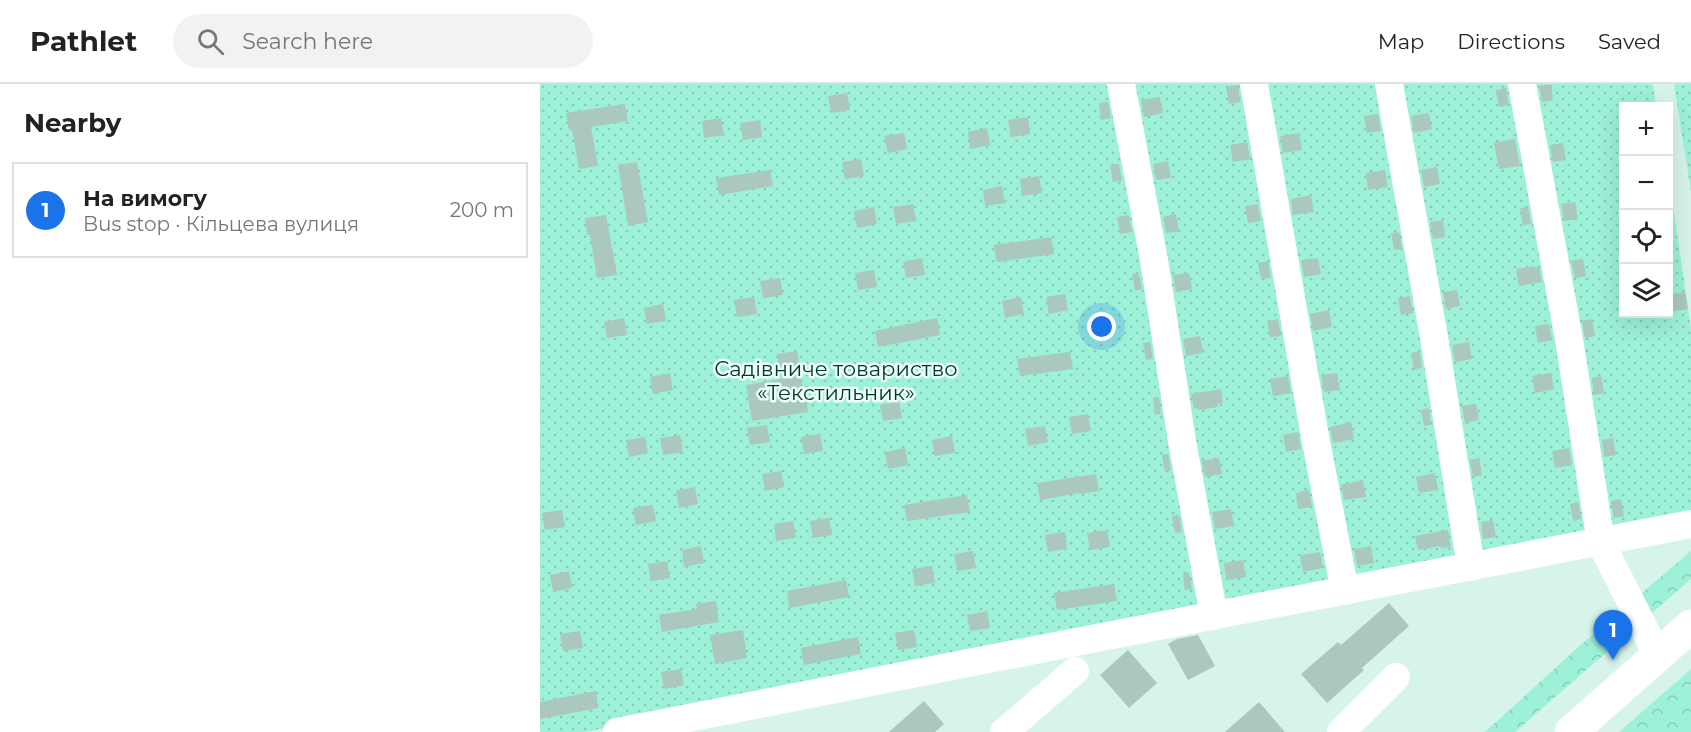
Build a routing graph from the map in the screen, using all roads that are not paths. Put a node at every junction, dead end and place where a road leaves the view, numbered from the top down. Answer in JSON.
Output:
{"nodes":[{"id":1,"x":1121,"y":84,"type":"edge"},
{"id":2,"x":1254,"y":84,"type":"edge"},
{"id":3,"x":1389,"y":84,"type":"edge"},
{"id":4,"x":1522,"y":84,"type":"edge"},
{"id":5,"x":1691,"y":524,"type":"edge"},
{"id":6,"x":1601,"y":543,"type":"junction"},
{"id":7,"x":1471,"y":567,"type":"junction"},
{"id":8,"x":1345,"y":591,"type":"junction"},
{"id":9,"x":1214,"y":616,"type":"junction"},
{"id":10,"x":1691,"y":626,"type":"edge"},
{"id":11,"x":1658,"y":656,"type":"junction"},
{"id":12,"x":1075,"y":671,"type":"dead end"},
{"id":13,"x":1395,"y":677,"type":"dead end"},
{"id":14,"x":617,"y":732,"type":"edge"},
{"id":15,"x":1004,"y":732,"type":"edge"},
{"id":16,"x":1341,"y":732,"type":"edge"},
{"id":17,"x":1571,"y":732,"type":"edge"}],
"edges":[{"from":1,"to":9,"type":"street"},
{"from":2,"to":8,"type":"street"},
{"from":3,"to":7,"type":"street"},
{"from":4,"to":6,"type":"street"},
{"from":5,"to":6,"type":"street"},
{"from":6,"to":7,"type":"street"},
{"from":6,"to":11,"type":"street"},
{"from":7,"to":8,"type":"street"},
{"from":8,"to":9,"type":"street"},
{"from":9,"to":14,"type":"street"},
{"from":10,"to":11,"type":"main road"},
{"from":11,"to":17,"type":"main road"},
{"from":12,"to":15,"type":"street"},
{"from":13,"to":16,"type":"street"}]}
